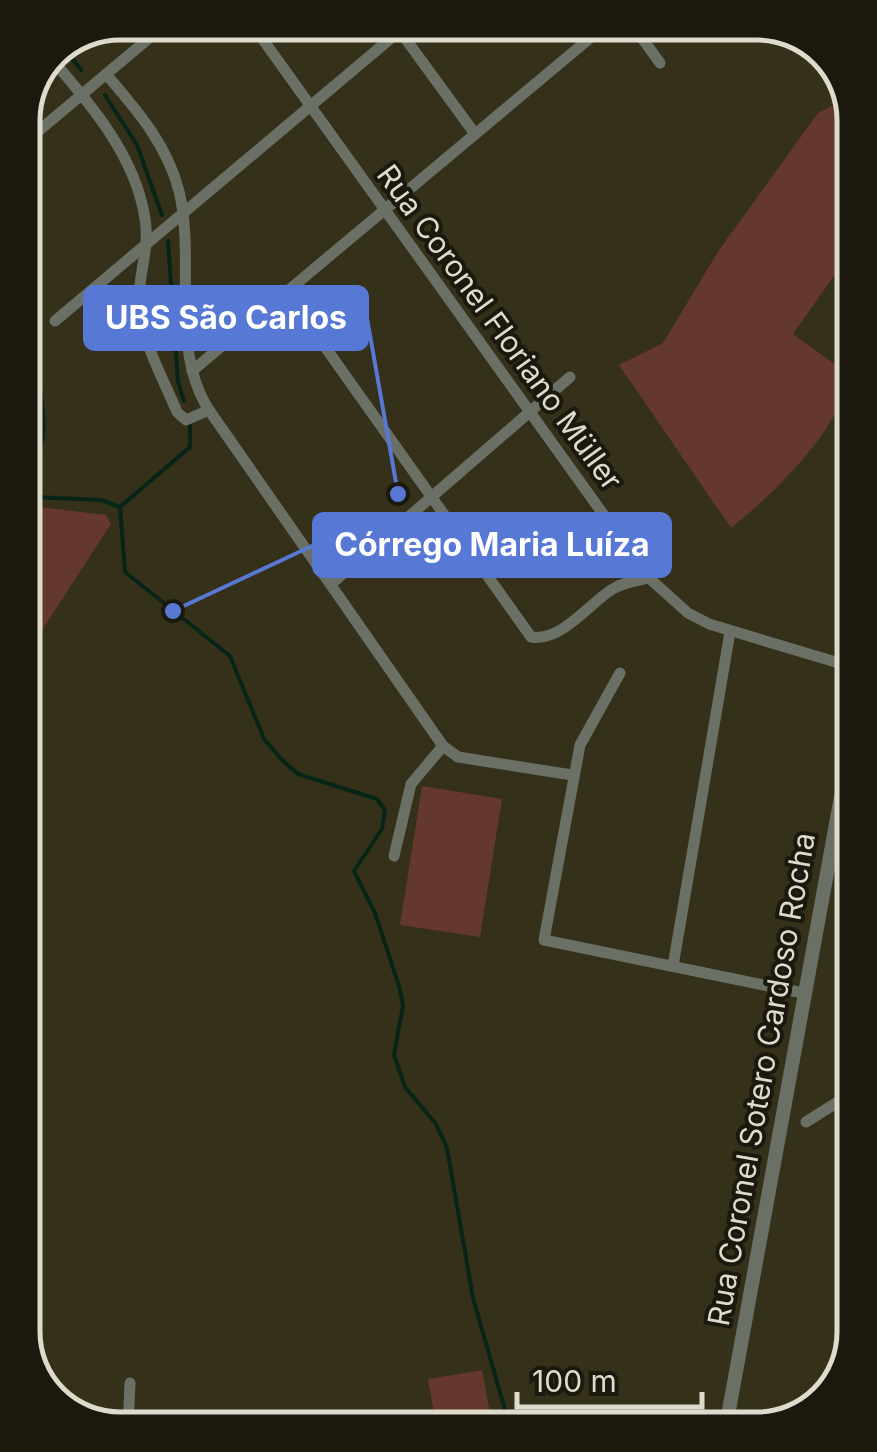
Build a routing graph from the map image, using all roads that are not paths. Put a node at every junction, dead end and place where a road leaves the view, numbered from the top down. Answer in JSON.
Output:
{"nodes":[{"id":1,"x":146,"y":40,"type":"edge"},
{"id":2,"x":263,"y":40,"type":"edge"},
{"id":3,"x":384,"y":40,"type":"edge"},
{"id":4,"x":411,"y":40,"type":"edge"},
{"id":5,"x":588,"y":40,"type":"edge"},
{"id":6,"x":643,"y":40,"type":"edge"},
{"id":7,"x":660,"y":63,"type":"dead end"},
{"id":8,"x":59,"y":68,"type":"edge"},
{"id":9,"x":106,"y":74,"type":"junction"},
{"id":10,"x":82,"y":94,"type":"junction"},
{"id":11,"x":310,"y":106,"type":"junction"},
{"id":12,"x":40,"y":130,"type":"edge"},
{"id":13,"x":475,"y":134,"type":"junction"},
{"id":14,"x":385,"y":210,"type":"junction"},
{"id":15,"x":183,"y":213,"type":"junction"},
{"id":16,"x":147,"y":244,"type":"junction"},
{"id":17,"x":286,"y":292,"type":"junction"},
{"id":18,"x":55,"y":321,"type":"dead end"},
{"id":19,"x":192,"y":371,"type":"junction"},
{"id":20,"x":570,"y":377,"type":"dead end"},
{"id":21,"x":208,"y":410,"type":"junction"},
{"id":22,"x":530,"y":412,"type":"junction"},
{"id":23,"x":430,"y":498,"type":"junction"},
{"id":24,"x":649,"y":578,"type":"junction"},
{"id":25,"x":331,"y":584,"type":"junction"},
{"id":26,"x":730,"y":632,"type":"junction"},
{"id":27,"x":837,"y":663,"type":"edge"},
{"id":28,"x":620,"y":673,"type":"dead end"},
{"id":29,"x":443,"y":746,"type":"junction"},
{"id":30,"x":572,"y":774,"type":"junction"},
{"id":31,"x":837,"y":815,"type":"edge"},
{"id":32,"x":394,"y":856,"type":"dead end"},
{"id":33,"x":673,"y":966,"type":"junction"},
{"id":34,"x":803,"y":994,"type":"junction"},
{"id":35,"x":837,"y":1102,"type":"edge"},
{"id":36,"x":806,"y":1122,"type":"dead end"},
{"id":37,"x":130,"y":1382,"type":"dead end"},
{"id":38,"x":129,"y":1412,"type":"edge"},
{"id":39,"x":729,"y":1412,"type":"edge"}],
"edges":[{"from":1,"to":9,"type":"street"},
{"from":2,"to":11,"type":"street","name":"Rua Coronel Floriano Müller"},
{"from":3,"to":11,"type":"street"},
{"from":4,"to":13,"type":"street"},
{"from":5,"to":13,"type":"street"},
{"from":6,"to":7,"type":"street"},
{"from":8,"to":10,"type":"street"},
{"from":9,"to":10,"type":"street"},
{"from":9,"to":15,"type":"street"},
{"from":10,"to":12,"type":"street"},
{"from":10,"to":16,"type":"street"},
{"from":11,"to":14,"type":"street","name":"Rua Coronel Floriano Müller"},
{"from":11,"to":15,"type":"street"},
{"from":13,"to":14,"type":"street"},
{"from":14,"to":17,"type":"street"},
{"from":14,"to":22,"type":"street","name":"Rua Coronel Floriano Müller"},
{"from":15,"to":16,"type":"street"},
{"from":15,"to":19,"type":"street"},
{"from":16,"to":18,"type":"street"},
{"from":16,"to":21,"type":"street"},
{"from":17,"to":19,"type":"street"},
{"from":17,"to":23,"type":"street"},
{"from":19,"to":21,"type":"street"},
{"from":20,"to":22,"type":"street"},
{"from":21,"to":25,"type":"street"},
{"from":22,"to":23,"type":"street"},
{"from":22,"to":24,"type":"street","name":"Rua Coronel Floriano Müller"},
{"from":23,"to":24,"type":"street"},
{"from":23,"to":25,"type":"street"},
{"from":24,"to":26,"type":"street","name":"Rua Coronel Floriano Müller"},
{"from":25,"to":29,"type":"street"},
{"from":26,"to":27,"type":"street","name":"Rua Coronel Floriano Müller"},
{"from":26,"to":33,"type":"street"},
{"from":28,"to":30,"type":"street"},
{"from":29,"to":30,"type":"street"},
{"from":29,"to":32,"type":"street"},
{"from":30,"to":33,"type":"street"},
{"from":31,"to":34,"type":"street","name":"Rua Coronel Sotero Cardoso Rocha"},
{"from":33,"to":34,"type":"street"},
{"from":34,"to":39,"type":"street","name":"Rua Coronel Sotero Cardoso Rocha"},
{"from":35,"to":36,"type":"street"},
{"from":37,"to":38,"type":"street"}]}
